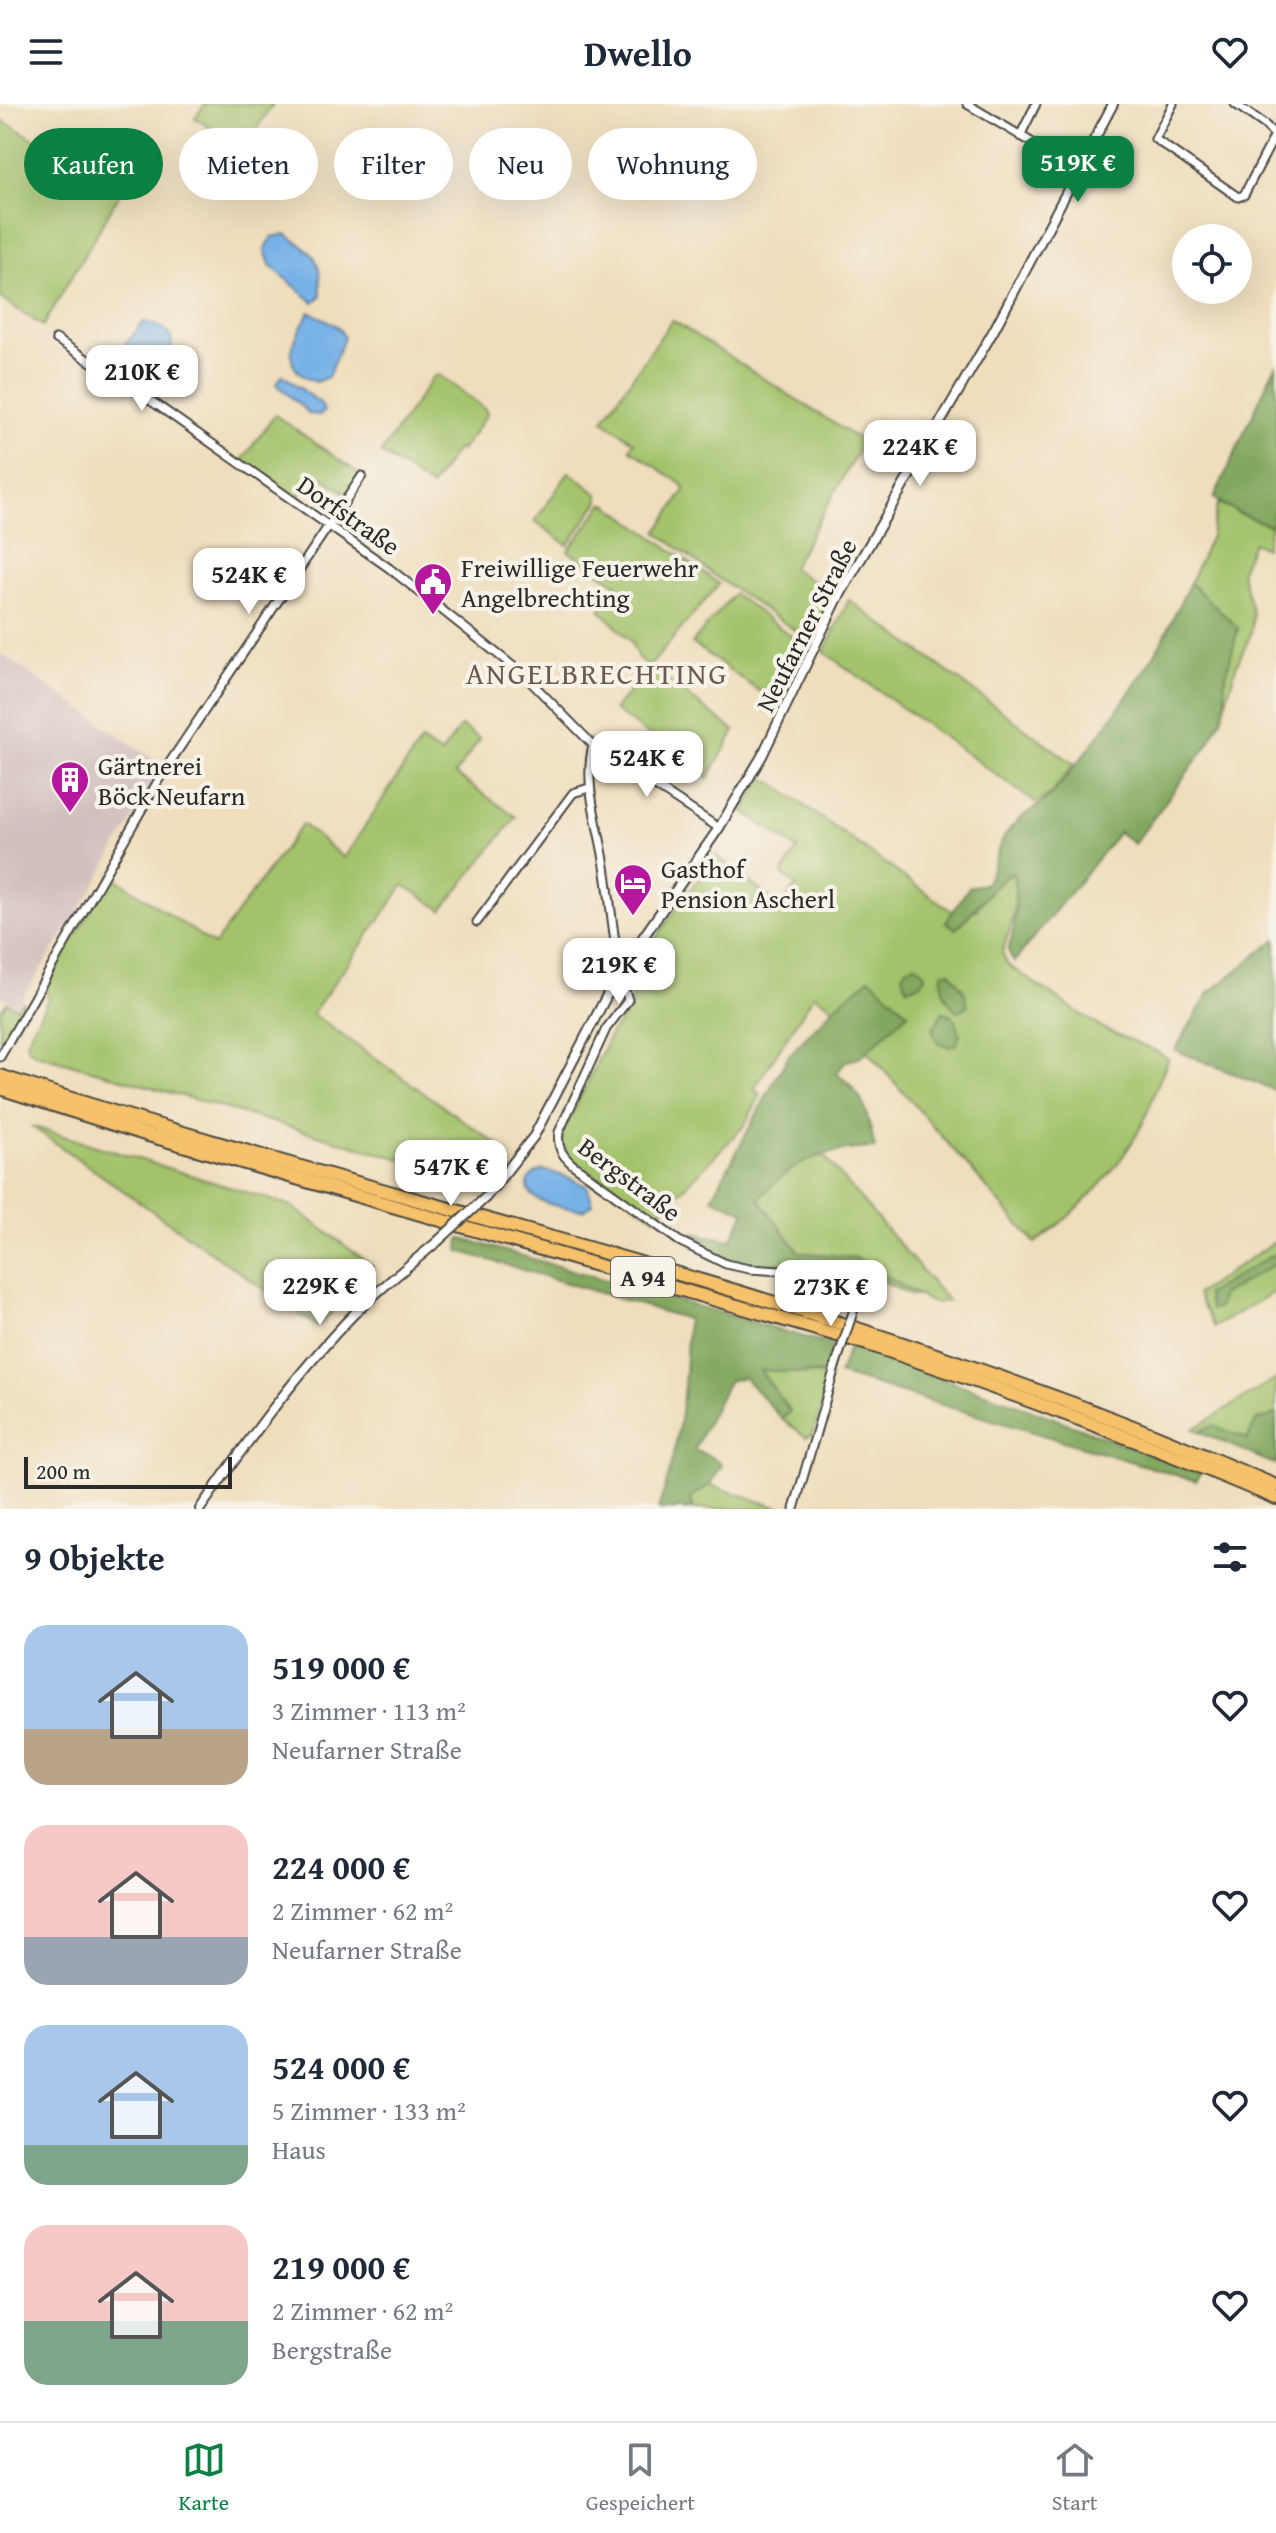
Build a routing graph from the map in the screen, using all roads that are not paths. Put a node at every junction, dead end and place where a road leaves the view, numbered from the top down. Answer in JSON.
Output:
{"nodes":[{"id":1,"x":967,"y":104,"type":"edge"},
{"id":2,"x":1036,"y":104,"type":"edge"},
{"id":3,"x":1113,"y":104,"type":"edge"},
{"id":4,"x":1173,"y":104,"type":"edge"},
{"id":5,"x":1235,"y":104,"type":"edge"},
{"id":6,"x":1020,"y":136,"type":"junction"},
{"id":7,"x":1077,"y":169,"type":"junction"},
{"id":8,"x":56,"y":339,"type":"dead end"},
{"id":9,"x":362,"y":476,"type":"dead end"},
{"id":10,"x":330,"y":525,"type":"junction"},
{"id":11,"x":593,"y":745,"type":"junction"},
{"id":12,"x":589,"y":788,"type":"junction"},
{"id":13,"x":719,"y":828,"type":"junction"},
{"id":14,"x":477,"y":922,"type":"dead end"},
{"id":15,"x":619,"y":972,"type":"junction"},
{"id":16,"x":1,"y":1056,"type":"edge"},
{"id":17,"x":0,"y":1076,"type":"edge"},
{"id":18,"x":0,"y":1088,"type":"edge"},
{"id":19,"x":1276,"y":1486,"type":"edge"},
{"id":20,"x":1276,"y":1498,"type":"edge"},
{"id":21,"x":200,"y":1509,"type":"edge"},
{"id":22,"x":794,"y":1509,"type":"edge"}],
"edges":[{"from":1,"to":6,"type":"street"},
{"from":2,"to":6,"type":"street"},
{"from":3,"to":7,"type":"street","name":"Neufarner Straße"},
{"from":4,"to":5,"type":"street"},
{"from":6,"to":7,"type":"street"},
{"from":7,"to":13,"type":"street","name":"Neufarner Straße"},
{"from":8,"to":10,"type":"street","name":"Dorfstraße"},
{"from":9,"to":10,"type":"street"},
{"from":10,"to":11,"type":"street","name":"Dorfstraße"},
{"from":10,"to":16,"type":"street"},
{"from":11,"to":12,"type":"street","name":"Bergstraße"},
{"from":11,"to":13,"type":"street","name":"Dorfstraße"},
{"from":12,"to":14,"type":"street"},
{"from":12,"to":15,"type":"street","name":"Bergstraße"},
{"from":13,"to":15,"type":"street","name":"Neufarner Straße"},
{"from":15,"to":21,"type":"street","name":"Neufarner Straße","bridge":true},
{"from":15,"to":22,"type":"street","name":"Bergstraße","bridge":true},
{"from":17,"to":19,"type":"highway","number":"A 94"},
{"from":18,"to":20,"type":"highway","number":"A 94"}]}
